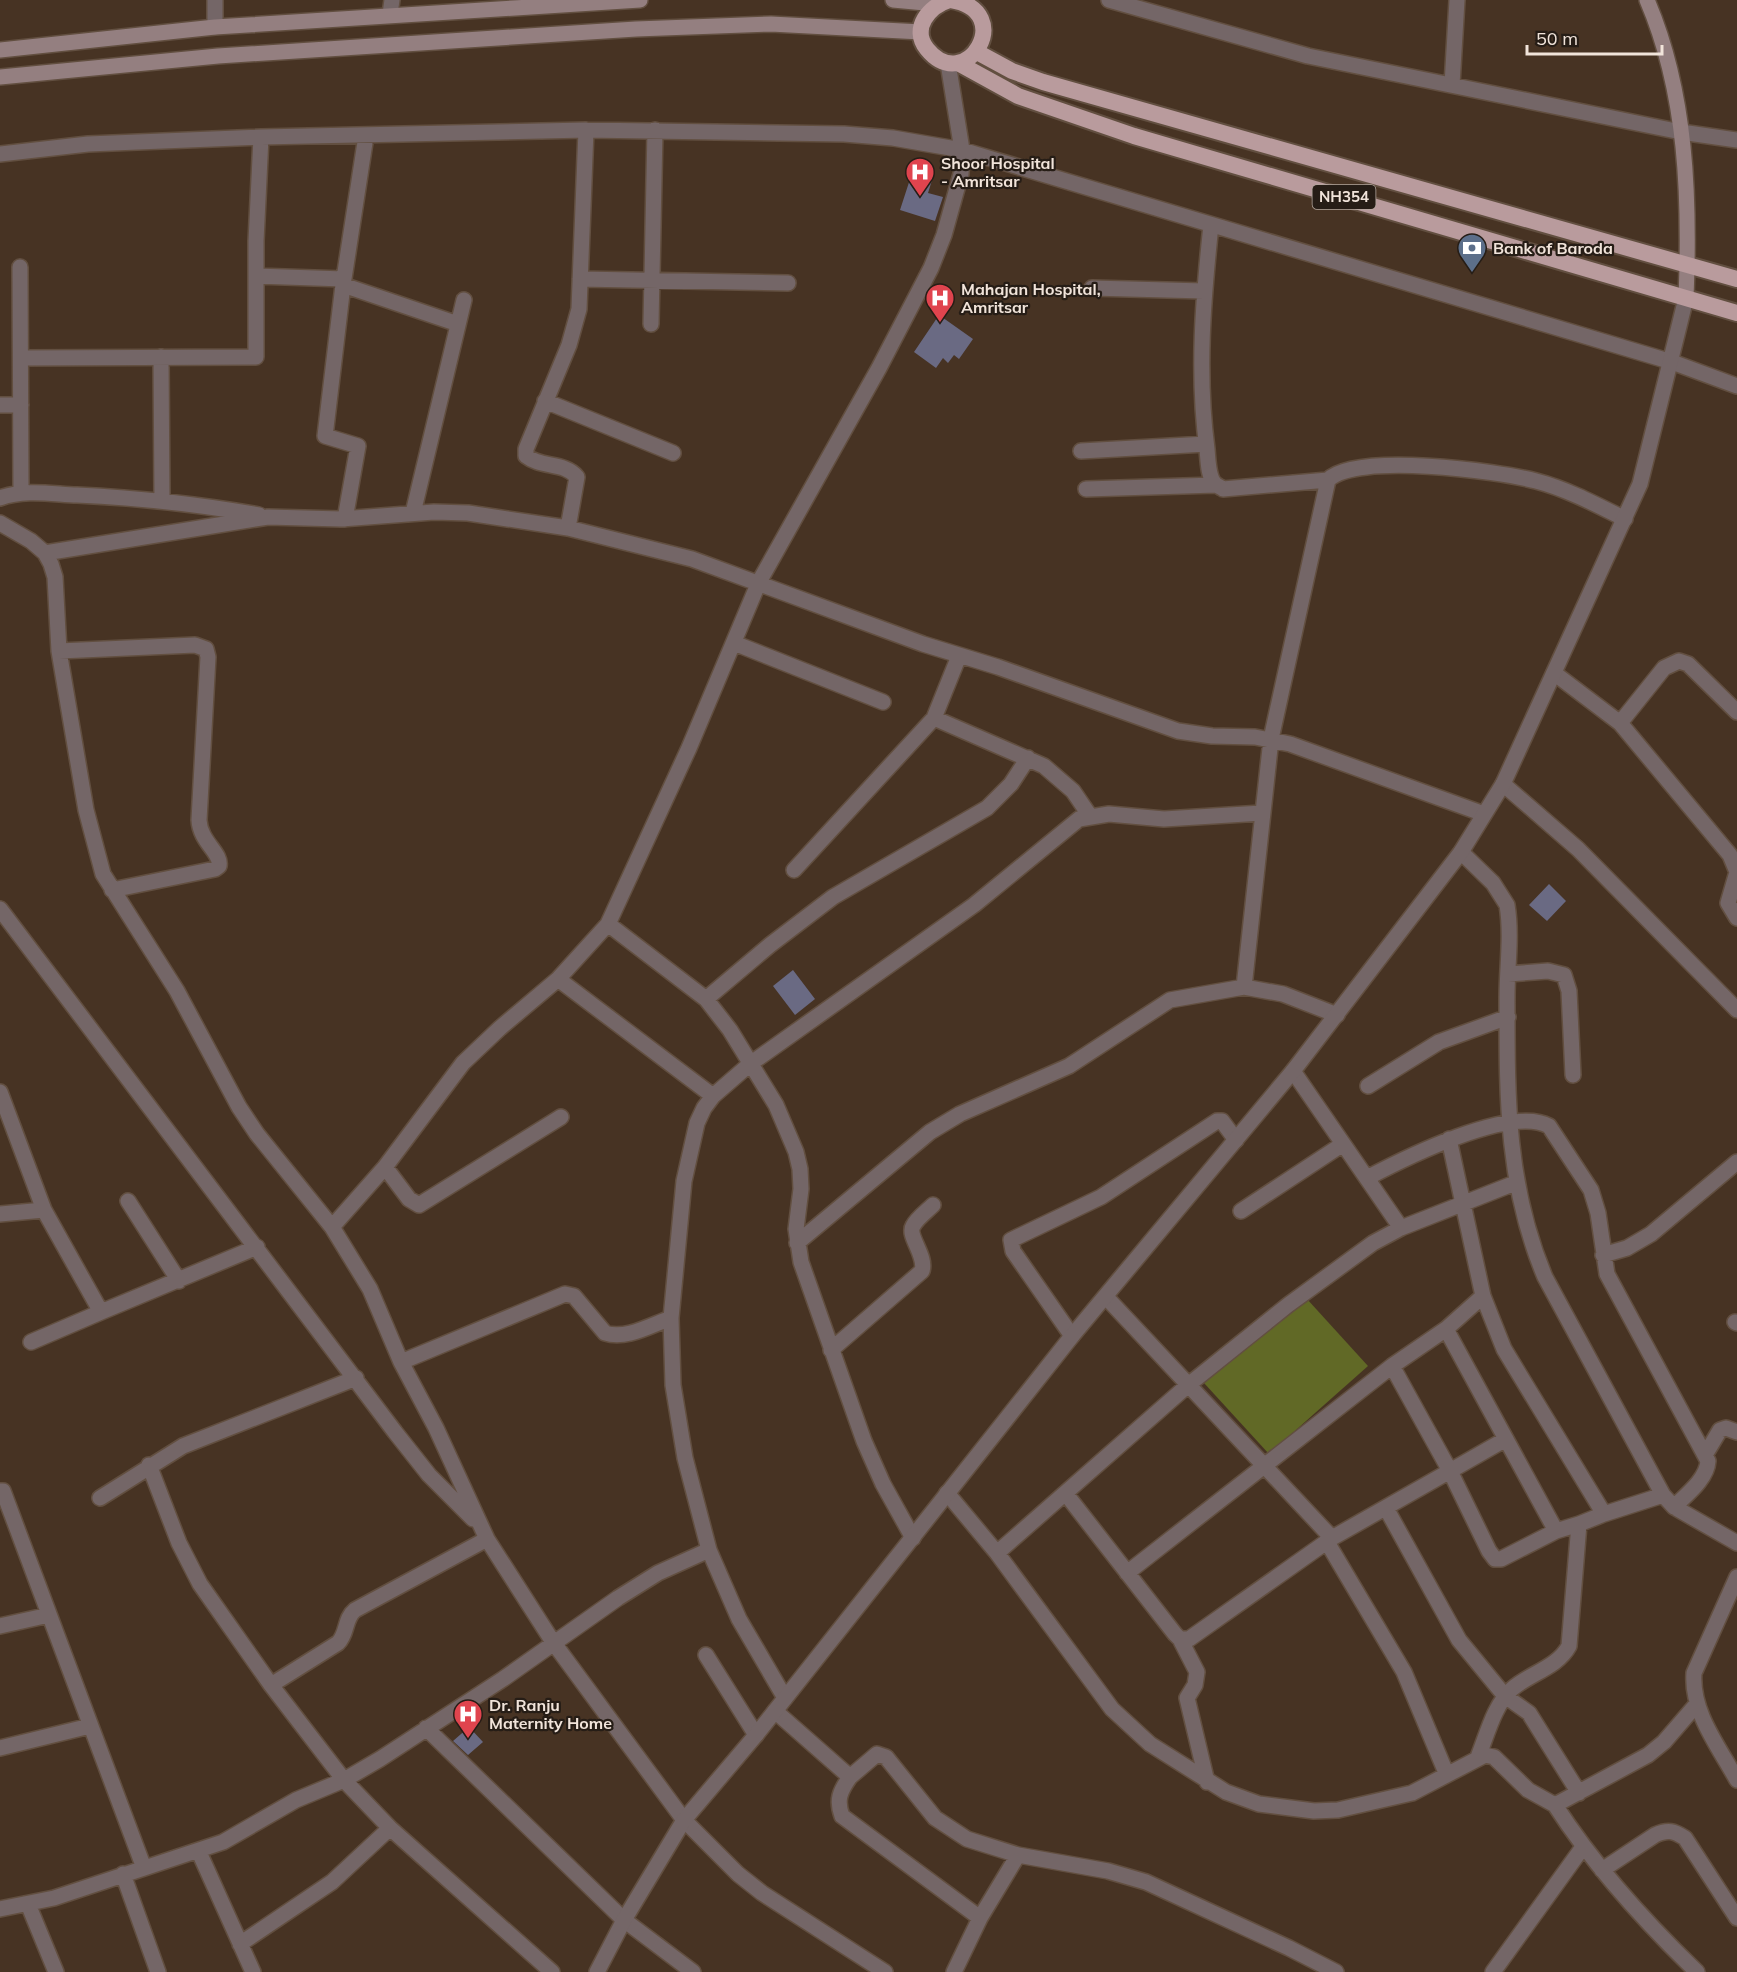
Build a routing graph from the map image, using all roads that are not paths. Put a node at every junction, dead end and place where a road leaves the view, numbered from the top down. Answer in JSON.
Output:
{"nodes":[{"id":1,"x":215,"y":0,"type":"edge"},
{"id":2,"x":640,"y":0,"type":"edge"},
{"id":3,"x":893,"y":0,"type":"edge"},
{"id":4,"x":1109,"y":0,"type":"edge"},
{"id":5,"x":1457,"y":0,"type":"edge"},
{"id":6,"x":1647,"y":0,"type":"edge"},
{"id":7,"x":953,"y":1,"type":"edge"},
{"id":8,"x":490,"y":4,"type":"edge"},
{"id":9,"x":391,"y":7,"type":"edge"},
{"id":10,"x":215,"y":27,"type":"junction"},
{"id":11,"x":921,"y":32,"type":"junction"},
{"id":12,"x":0,"y":50,"type":"edge"},
{"id":13,"x":977,"y":52,"type":"junction"},
{"id":14,"x":953,"y":63,"type":"junction"},
{"id":15,"x":0,"y":77,"type":"edge"},
{"id":16,"x":1452,"y":85,"type":"junction"},
{"id":17,"x":586,"y":130,"type":"junction"},
{"id":18,"x":655,"y":130,"type":"junction"},
{"id":19,"x":1681,"y":132,"type":"junction"},
{"id":20,"x":366,"y":135,"type":"junction"},
{"id":21,"x":261,"y":136,"type":"junction"},
{"id":22,"x":1737,"y":140,"type":"edge"},
{"id":23,"x":962,"y":150,"type":"junction"},
{"id":24,"x":0,"y":154,"type":"edge"},
{"id":25,"x":1211,"y":225,"type":"junction"},
{"id":26,"x":1687,"y":265,"type":"junction"},
{"id":27,"x":20,"y":267,"type":"dead end"},
{"id":28,"x":256,"y":276,"type":"junction"},
{"id":29,"x":580,"y":279,"type":"junction"},
{"id":30,"x":1737,"y":279,"type":"edge"},
{"id":31,"x":652,"y":281,"type":"junction"},
{"id":32,"x":343,"y":282,"type":"junction"},
{"id":33,"x":788,"y":283,"type":"dead end"},
{"id":34,"x":1092,"y":288,"type":"dead end"},
{"id":35,"x":1204,"y":291,"type":"junction"},
{"id":36,"x":1686,"y":298,"type":"junction"},
{"id":37,"x":464,"y":300,"type":"dead end"},
{"id":38,"x":1737,"y":313,"type":"edge"},
{"id":39,"x":458,"y":324,"type":"junction"},
{"id":40,"x":651,"y":324,"type":"dead end"},
{"id":41,"x":161,"y":357,"type":"junction"},
{"id":42,"x":21,"y":358,"type":"junction"},
{"id":43,"x":1672,"y":362,"type":"junction"},
{"id":44,"x":1737,"y":386,"type":"edge"},
{"id":45,"x":545,"y":401,"type":"junction"},
{"id":46,"x":0,"y":405,"type":"edge"},
{"id":47,"x":21,"y":405,"type":"junction"},
{"id":48,"x":1206,"y":444,"type":"junction"},
{"id":49,"x":1081,"y":451,"type":"dead end"},
{"id":50,"x":673,"y":453,"type":"dead end"},
{"id":51,"x":1328,"y":480,"type":"junction"},
{"id":52,"x":1216,"y":485,"type":"junction"},
{"id":53,"x":1086,"y":489,"type":"dead end"},
{"id":54,"x":21,"y":492,"type":"junction"},
{"id":55,"x":0,"y":498,"type":"edge"},
{"id":56,"x":162,"y":500,"type":"junction"},
{"id":57,"x":413,"y":513,"type":"junction"},
{"id":58,"x":268,"y":517,"type":"junction"},
{"id":59,"x":345,"y":519,"type":"junction"},
{"id":60,"x":1625,"y":519,"type":"junction"},
{"id":61,"x":0,"y":523,"type":"edge"},
{"id":62,"x":568,"y":528,"type":"junction"},
{"id":63,"x":45,"y":553,"type":"junction"},
{"id":64,"x":759,"y":582,"type":"junction"},
{"id":65,"x":734,"y":643,"type":"junction"},
{"id":66,"x":59,"y":651,"type":"junction"},
{"id":67,"x":959,"y":656,"type":"junction"},
{"id":68,"x":1554,"y":673,"type":"junction"},
{"id":69,"x":883,"y":702,"type":"dead end"},
{"id":70,"x":1737,"y":712,"type":"edge"},
{"id":71,"x":934,"y":718,"type":"junction"},
{"id":72,"x":1620,"y":723,"type":"junction"},
{"id":73,"x":1271,"y":739,"type":"junction"},
{"id":74,"x":1028,"y":758,"type":"junction"},
{"id":75,"x":1503,"y":784,"type":"junction"},
{"id":76,"x":1262,"y":813,"type":"junction"},
{"id":77,"x":1484,"y":814,"type":"junction"},
{"id":78,"x":1090,"y":816,"type":"junction"},
{"id":79,"x":1461,"y":852,"type":"junction"},
{"id":80,"x":794,"y":870,"type":"dead end"},
{"id":81,"x":112,"y":890,"type":"junction"},
{"id":82,"x":0,"y":909,"type":"edge"},
{"id":83,"x":1737,"y":918,"type":"edge"},
{"id":84,"x":608,"y":924,"type":"junction"},
{"id":85,"x":1508,"y":974,"type":"junction"},
{"id":86,"x":558,"y":979,"type":"junction"},
{"id":87,"x":1244,"y":987,"type":"junction"},
{"id":88,"x":706,"y":999,"type":"junction"},
{"id":89,"x":1737,"y":1010,"type":"edge"},
{"id":90,"x":1337,"y":1014,"type":"junction"},
{"id":91,"x":1508,"y":1017,"type":"junction"},
{"id":92,"x":750,"y":1064,"type":"junction"},
{"id":93,"x":1293,"y":1071,"type":"junction"},
{"id":94,"x":1573,"y":1075,"type":"dead end"},
{"id":95,"x":1368,"y":1086,"type":"dead end"},
{"id":96,"x":0,"y":1092,"type":"edge"},
{"id":97,"x":713,"y":1096,"type":"junction"},
{"id":98,"x":3,"y":1111,"type":"edge"},
{"id":99,"x":561,"y":1117,"type":"dead end"},
{"id":100,"x":1509,"y":1124,"type":"junction"},
{"id":101,"x":1449,"y":1139,"type":"junction"},
{"id":102,"x":1236,"y":1140,"type":"junction"},
{"id":103,"x":1343,"y":1144,"type":"junction"},
{"id":104,"x":1737,"y":1162,"type":"edge"},
{"id":105,"x":385,"y":1167,"type":"junction"},
{"id":106,"x":1367,"y":1178,"type":"junction"},
{"id":107,"x":1515,"y":1183,"type":"junction"},
{"id":108,"x":128,"y":1201,"type":"dead end"},
{"id":109,"x":1464,"y":1201,"type":"junction"},
{"id":110,"x":933,"y":1205,"type":"dead end"},
{"id":111,"x":44,"y":1210,"type":"junction"},
{"id":112,"x":1241,"y":1211,"type":"dead end"},
{"id":113,"x":0,"y":1214,"type":"edge"},
{"id":114,"x":332,"y":1227,"type":"junction"},
{"id":115,"x":1401,"y":1228,"type":"junction"},
{"id":116,"x":797,"y":1243,"type":"junction"},
{"id":117,"x":257,"y":1248,"type":"junction"},
{"id":118,"x":1603,"y":1255,"type":"junction"},
{"id":119,"x":179,"y":1281,"type":"junction"},
{"id":120,"x":1483,"y":1296,"type":"junction"},
{"id":121,"x":1106,"y":1298,"type":"junction"},
{"id":122,"x":101,"y":1312,"type":"junction"},
{"id":123,"x":670,"y":1318,"type":"junction"},
{"id":124,"x":1446,"y":1329,"type":"junction"},
{"id":125,"x":1072,"y":1336,"type":"junction"},
{"id":126,"x":32,"y":1342,"type":"dead end"},
{"id":127,"x":831,"y":1350,"type":"junction"},
{"id":128,"x":401,"y":1362,"type":"junction"},
{"id":129,"x":1392,"y":1365,"type":"junction"},
{"id":130,"x":356,"y":1378,"type":"junction"},
{"id":131,"x":1187,"y":1386,"type":"junction"},
{"id":132,"x":1737,"y":1432,"type":"edge"},
{"id":133,"x":1506,"y":1440,"type":"junction"},
{"id":134,"x":1705,"y":1455,"type":"junction"},
{"id":135,"x":149,"y":1465,"type":"junction"},
{"id":136,"x":1265,"y":1465,"type":"junction"},
{"id":137,"x":1450,"y":1472,"type":"junction"},
{"id":138,"x":1,"y":1487,"type":"edge"},
{"id":139,"x":947,"y":1493,"type":"junction"},
{"id":140,"x":1066,"y":1494,"type":"junction"},
{"id":141,"x":1663,"y":1495,"type":"junction"},
{"id":142,"x":100,"y":1498,"type":"dead end"},
{"id":143,"x":1674,"y":1507,"type":"junction"},
{"id":144,"x":1386,"y":1508,"type":"junction"},
{"id":145,"x":1604,"y":1514,"type":"junction"},
{"id":146,"x":1579,"y":1524,"type":"junction"},
{"id":147,"x":479,"y":1525,"type":"junction"},
{"id":148,"x":1556,"y":1532,"type":"junction"},
{"id":149,"x":913,"y":1538,"type":"junction"},
{"id":150,"x":487,"y":1539,"type":"junction"},
{"id":151,"x":1329,"y":1540,"type":"junction"},
{"id":152,"x":1737,"y":1543,"type":"edge"},
{"id":153,"x":709,"y":1550,"type":"junction"},
{"id":154,"x":997,"y":1553,"type":"junction"},
{"id":155,"x":1127,"y":1573,"type":"junction"},
{"id":156,"x":1737,"y":1577,"type":"edge"},
{"id":157,"x":1731,"y":1607,"type":"edge"},
{"id":158,"x":49,"y":1615,"type":"junction"},
{"id":159,"x":0,"y":1626,"type":"edge"},
{"id":160,"x":1180,"y":1639,"type":"junction"},
{"id":161,"x":553,"y":1642,"type":"junction"},
{"id":162,"x":706,"y":1655,"type":"dead end"},
{"id":163,"x":271,"y":1685,"type":"junction"},
{"id":164,"x":1505,"y":1696,"type":"junction"},
{"id":165,"x":785,"y":1698,"type":"junction"},
{"id":166,"x":1696,"y":1705,"type":"junction"},
{"id":167,"x":775,"y":1712,"type":"junction"},
{"id":168,"x":90,"y":1726,"type":"junction"},
{"id":169,"x":426,"y":1728,"type":"junction"},
{"id":170,"x":756,"y":1735,"type":"junction"},
{"id":171,"x":0,"y":1748,"type":"edge"},
{"id":172,"x":1478,"y":1757,"type":"junction"},
{"id":173,"x":1447,"y":1775,"type":"junction"},
{"id":174,"x":849,"y":1777,"type":"junction"},
{"id":175,"x":344,"y":1780,"type":"junction"},
{"id":176,"x":1737,"y":1780,"type":"edge"},
{"id":177,"x":1207,"y":1782,"type":"junction"},
{"id":178,"x":1579,"y":1793,"type":"junction"},
{"id":179,"x":1555,"y":1805,"type":"junction"},
{"id":180,"x":684,"y":1820,"type":"junction"},
{"id":181,"x":390,"y":1828,"type":"junction"},
{"id":182,"x":1582,"y":1847,"type":"junction"},
{"id":183,"x":199,"y":1852,"type":"junction"},
{"id":184,"x":1018,"y":1855,"type":"junction"},
{"id":185,"x":144,"y":1868,"type":"junction"},
{"id":186,"x":1602,"y":1870,"type":"junction"},
{"id":187,"x":123,"y":1874,"type":"junction"},
{"id":188,"x":27,"y":1904,"type":"junction"},
{"id":189,"x":0,"y":1909,"type":"edge"},
{"id":190,"x":980,"y":1918,"type":"junction"},
{"id":191,"x":1737,"y":1918,"type":"edge"},
{"id":192,"x":624,"y":1920,"type":"junction"},
{"id":193,"x":240,"y":1944,"type":"junction"},
{"id":194,"x":56,"y":1972,"type":"edge"},
{"id":195,"x":158,"y":1972,"type":"edge"},
{"id":196,"x":253,"y":1972,"type":"edge"},
{"id":197,"x":552,"y":1972,"type":"edge"},
{"id":198,"x":597,"y":1972,"type":"edge"},
{"id":199,"x":693,"y":1972,"type":"edge"},
{"id":200,"x":885,"y":1972,"type":"edge"},
{"id":201,"x":954,"y":1972,"type":"edge"},
{"id":202,"x":1336,"y":1972,"type":"edge"},
{"id":203,"x":1493,"y":1972,"type":"edge"},
{"id":204,"x":1697,"y":1972,"type":"edge"}],
"edges":[{"from":1,"to":10,"type":"street"},
{"from":2,"to":8,"type":"main road"},
{"from":3,"to":7,"type":"main road"},
{"from":4,"to":16,"type":"street"},
{"from":5,"to":16,"type":"street"},
{"from":6,"to":19,"type":"main road"},
{"from":7,"to":11,"type":"highway"},
{"from":7,"to":13,"type":"highway"},
{"from":8,"to":9,"type":"main road"},
{"from":9,"to":10,"type":"main road"},
{"from":10,"to":12,"type":"main road"},
{"from":11,"to":14,"type":"highway","number":"NH354"},
{"from":11,"to":15,"type":"main road"},
{"from":13,"to":14,"type":"highway"},
{"from":13,"to":26,"type":"highway","number":"NH354"},
{"from":14,"to":23,"type":"street"},
{"from":14,"to":36,"type":"highway","number":"NH354"},
{"from":16,"to":19,"type":"street"},
{"from":17,"to":18,"type":"street"},
{"from":17,"to":20,"type":"street"},
{"from":17,"to":29,"type":"street"},
{"from":18,"to":23,"type":"street"},
{"from":18,"to":31,"type":"street"},
{"from":19,"to":22,"type":"street"},
{"from":19,"to":26,"type":"main road"},
{"from":20,"to":21,"type":"street"},
{"from":20,"to":32,"type":"street"},
{"from":21,"to":24,"type":"street"},
{"from":21,"to":28,"type":"street"},
{"from":23,"to":25,"type":"street"},
{"from":23,"to":64,"type":"street"},
{"from":25,"to":35,"type":"street"},
{"from":25,"to":43,"type":"street"},
{"from":26,"to":30,"type":"highway","number":"NH354"},
{"from":26,"to":36,"type":"main road"},
{"from":27,"to":42,"type":"street"},
{"from":28,"to":32,"type":"street"},
{"from":28,"to":41,"type":"street"},
{"from":29,"to":31,"type":"street"},
{"from":29,"to":45,"type":"street"},
{"from":31,"to":33,"type":"street"},
{"from":31,"to":40,"type":"street"},
{"from":32,"to":39,"type":"street"},
{"from":32,"to":59,"type":"street"},
{"from":34,"to":35,"type":"street"},
{"from":35,"to":48,"type":"street"},
{"from":36,"to":38,"type":"highway","number":"NH354"},
{"from":36,"to":43,"type":"street"},
{"from":37,"to":39,"type":"street"},
{"from":39,"to":57,"type":"street"},
{"from":41,"to":42,"type":"street"},
{"from":41,"to":56,"type":"street"},
{"from":42,"to":47,"type":"street"},
{"from":43,"to":44,"type":"street"},
{"from":43,"to":60,"type":"street"},
{"from":45,"to":50,"type":"street"},
{"from":45,"to":62,"type":"street"},
{"from":46,"to":47,"type":"street"},
{"from":47,"to":54,"type":"street"},
{"from":48,"to":49,"type":"street"},
{"from":48,"to":52,"type":"street"},
{"from":51,"to":52,"type":"street"},
{"from":51,"to":60,"type":"street"},
{"from":51,"to":73,"type":"street"},
{"from":52,"to":53,"type":"street"},
{"from":54,"to":55,"type":"street"},
{"from":54,"to":56,"type":"street"},
{"from":56,"to":58,"type":"street"},
{"from":57,"to":59,"type":"street"},
{"from":57,"to":62,"type":"street"},
{"from":58,"to":59,"type":"street"},
{"from":58,"to":63,"type":"street"},
{"from":60,"to":68,"type":"street"},
{"from":61,"to":63,"type":"street"},
{"from":62,"to":64,"type":"street"},
{"from":63,"to":66,"type":"street"},
{"from":64,"to":65,"type":"street"},
{"from":64,"to":67,"type":"street"},
{"from":65,"to":69,"type":"street"},
{"from":65,"to":84,"type":"street"},
{"from":66,"to":81,"type":"street"},
{"from":66,"to":81,"type":"street"},
{"from":67,"to":71,"type":"street"},
{"from":67,"to":73,"type":"street"},
{"from":68,"to":72,"type":"street"},
{"from":68,"to":75,"type":"street"},
{"from":70,"to":72,"type":"street"},
{"from":71,"to":74,"type":"street"},
{"from":71,"to":80,"type":"street"},
{"from":72,"to":83,"type":"street"},
{"from":73,"to":76,"type":"street"},
{"from":73,"to":77,"type":"street"},
{"from":74,"to":78,"type":"street"},
{"from":74,"to":88,"type":"street"},
{"from":75,"to":77,"type":"street"},
{"from":75,"to":89,"type":"street"},
{"from":76,"to":78,"type":"street"},
{"from":76,"to":87,"type":"street"},
{"from":77,"to":79,"type":"street"},
{"from":78,"to":92,"type":"street"},
{"from":79,"to":85,"type":"street"},
{"from":79,"to":90,"type":"street"},
{"from":81,"to":114,"type":"street"},
{"from":82,"to":117,"type":"street"},
{"from":84,"to":86,"type":"street"},
{"from":84,"to":88,"type":"street"},
{"from":85,"to":91,"type":"street"},
{"from":85,"to":94,"type":"street"},
{"from":86,"to":97,"type":"street"},
{"from":86,"to":105,"type":"street"},
{"from":87,"to":90,"type":"street"},
{"from":87,"to":116,"type":"street"},
{"from":88,"to":92,"type":"street"},
{"from":90,"to":93,"type":"street"},
{"from":91,"to":95,"type":"street"},
{"from":91,"to":100,"type":"street"},
{"from":92,"to":97,"type":"street"},
{"from":92,"to":116,"type":"street"},
{"from":93,"to":102,"type":"street"},
{"from":93,"to":103,"type":"street"},
{"from":96,"to":98,"type":"street"},
{"from":97,"to":123,"type":"street"},
{"from":98,"to":111,"type":"street"},
{"from":99,"to":105,"type":"street"},
{"from":100,"to":101,"type":"street"},
{"from":100,"to":107,"type":"street"},
{"from":100,"to":118,"type":"street"},
{"from":101,"to":106,"type":"street"},
{"from":101,"to":109,"type":"street"},
{"from":102,"to":121,"type":"street"},
{"from":102,"to":125,"type":"street"},
{"from":103,"to":106,"type":"street"},
{"from":103,"to":112,"type":"street"},
{"from":104,"to":118,"type":"street"},
{"from":105,"to":114,"type":"street"},
{"from":106,"to":115,"type":"street"},
{"from":107,"to":109,"type":"street"},
{"from":107,"to":141,"type":"street"},
{"from":108,"to":119,"type":"street"},
{"from":109,"to":115,"type":"street"},
{"from":109,"to":120,"type":"street"},
{"from":110,"to":127,"type":"street"},
{"from":111,"to":113,"type":"street"},
{"from":111,"to":122,"type":"street"},
{"from":114,"to":128,"type":"street"},
{"from":115,"to":131,"type":"street"},
{"from":116,"to":127,"type":"street"},
{"from":117,"to":119,"type":"street"},
{"from":117,"to":130,"type":"street"},
{"from":118,"to":134,"type":"street"},
{"from":119,"to":122,"type":"street"},
{"from":120,"to":124,"type":"street"},
{"from":120,"to":145,"type":"street"},
{"from":121,"to":125,"type":"street"},
{"from":121,"to":131,"type":"street"},
{"from":122,"to":126,"type":"street"},
{"from":123,"to":128,"type":"street"},
{"from":123,"to":153,"type":"street"},
{"from":124,"to":129,"type":"street"},
{"from":124,"to":133,"type":"street"},
{"from":125,"to":139,"type":"street"},
{"from":127,"to":149,"type":"street"},
{"from":128,"to":147,"type":"street"},
{"from":129,"to":136,"type":"street"},
{"from":129,"to":137,"type":"street"},
{"from":130,"to":135,"type":"street"},
{"from":130,"to":147,"type":"street"},
{"from":131,"to":136,"type":"street"},
{"from":131,"to":140,"type":"street"},
{"from":132,"to":134,"type":"street"},
{"from":133,"to":137,"type":"street"},
{"from":133,"to":148,"type":"street"},
{"from":134,"to":143,"type":"street"},
{"from":135,"to":142,"type":"street"},
{"from":135,"to":163,"type":"street"},
{"from":136,"to":151,"type":"street"},
{"from":136,"to":155,"type":"street"},
{"from":137,"to":144,"type":"street"},
{"from":137,"to":148,"type":"street"},
{"from":138,"to":158,"type":"street"},
{"from":139,"to":149,"type":"street"},
{"from":139,"to":154,"type":"street"},
{"from":140,"to":154,"type":"street"},
{"from":140,"to":155,"type":"street"},
{"from":141,"to":143,"type":"street"},
{"from":141,"to":145,"type":"street"},
{"from":143,"to":152,"type":"street"},
{"from":144,"to":151,"type":"street"},
{"from":144,"to":164,"type":"street"},
{"from":145,"to":146,"type":"street"},
{"from":146,"to":148,"type":"street"},
{"from":146,"to":164,"type":"street"},
{"from":147,"to":150,"type":"street"},
{"from":149,"to":165,"type":"street"},
{"from":150,"to":161,"type":"street"},
{"from":150,"to":163,"type":"street"},
{"from":151,"to":160,"type":"street"},
{"from":151,"to":173,"type":"street"},
{"from":153,"to":161,"type":"street"},
{"from":153,"to":165,"type":"street"},
{"from":154,"to":177,"type":"street"},
{"from":155,"to":160,"type":"street"},
{"from":156,"to":157,"type":"street"},
{"from":157,"to":166,"type":"street"},
{"from":158,"to":159,"type":"street"},
{"from":158,"to":168,"type":"street"},
{"from":160,"to":177,"type":"street"},
{"from":161,"to":169,"type":"street"},
{"from":161,"to":180,"type":"street"},
{"from":162,"to":170,"type":"street"},
{"from":163,"to":175,"type":"street"},
{"from":164,"to":172,"type":"street"},
{"from":164,"to":178,"type":"street"},
{"from":165,"to":167,"type":"street"},
{"from":166,"to":176,"type":"street"},
{"from":166,"to":178,"type":"street"},
{"from":167,"to":170,"type":"street"},
{"from":167,"to":174,"type":"street"},
{"from":168,"to":171,"type":"street"},
{"from":168,"to":185,"type":"street"},
{"from":169,"to":175,"type":"street"},
{"from":169,"to":192,"type":"street"},
{"from":170,"to":180,"type":"street"},
{"from":172,"to":173,"type":"street"},
{"from":172,"to":179,"type":"street"},
{"from":173,"to":177,"type":"street"},
{"from":174,"to":184,"type":"street"},
{"from":174,"to":190,"type":"street"},
{"from":175,"to":181,"type":"street"},
{"from":175,"to":183,"type":"street"},
{"from":178,"to":179,"type":"street"},
{"from":179,"to":182,"type":"street"},
{"from":180,"to":192,"type":"street"},
{"from":180,"to":200,"type":"street"},
{"from":181,"to":193,"type":"street"},
{"from":181,"to":197,"type":"street"},
{"from":182,"to":186,"type":"street"},
{"from":182,"to":203,"type":"street"},
{"from":183,"to":185,"type":"street"},
{"from":183,"to":193,"type":"street"},
{"from":184,"to":190,"type":"street"},
{"from":184,"to":202,"type":"street"},
{"from":185,"to":187,"type":"street"},
{"from":186,"to":191,"type":"street"},
{"from":186,"to":204,"type":"street"},
{"from":187,"to":188,"type":"street"},
{"from":187,"to":195,"type":"street"},
{"from":188,"to":189,"type":"street"},
{"from":188,"to":194,"type":"street"},
{"from":190,"to":201,"type":"street"},
{"from":192,"to":198,"type":"street"},
{"from":192,"to":199,"type":"street"},
{"from":193,"to":196,"type":"street"}]}
